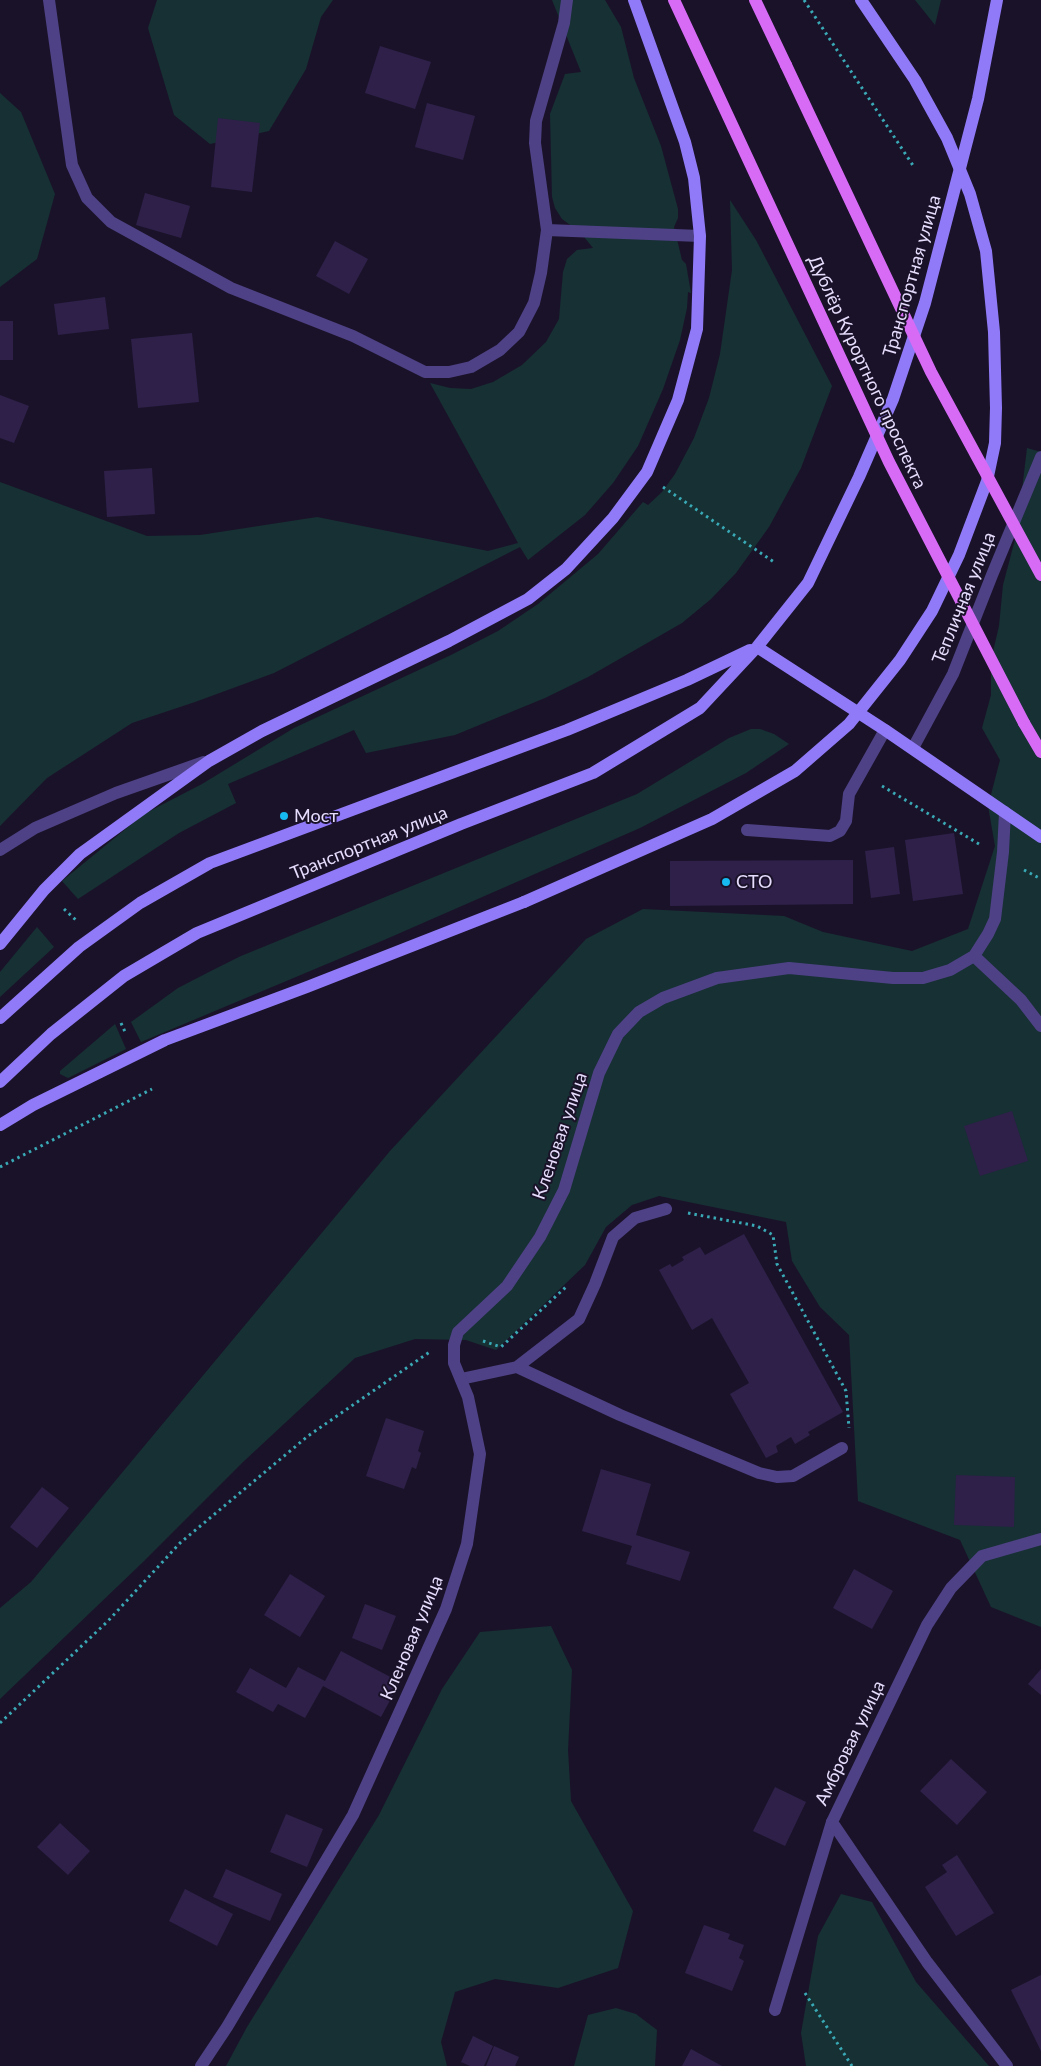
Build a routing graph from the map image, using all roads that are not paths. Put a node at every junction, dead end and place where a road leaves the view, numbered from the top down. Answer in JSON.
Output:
{"nodes":[{"id":1,"x":49,"y":0,"type":"edge"},
{"id":2,"x":567,"y":0,"type":"edge"},
{"id":3,"x":634,"y":0,"type":"edge"},
{"id":4,"x":674,"y":0,"type":"edge"},
{"id":5,"x":755,"y":0,"type":"edge"},
{"id":6,"x":861,"y":0,"type":"edge"},
{"id":7,"x":998,"y":0,"type":"edge"},
{"id":8,"x":547,"y":230,"type":"junction"},
{"id":9,"x":700,"y":236,"type":"junction"},
{"id":10,"x":1041,"y":457,"type":"edge"},
{"id":11,"x":1041,"y":575,"type":"edge"},
{"id":12,"x":757,"y":647,"type":"junction"},
{"id":13,"x":885,"y":730,"type":"junction"},
{"id":14,"x":913,"y":748,"type":"junction"},
{"id":15,"x":1041,"y":752,"type":"edge"},
{"id":16,"x":209,"y":760,"type":"junction"},
{"id":17,"x":1006,"y":812,"type":"junction"},
{"id":18,"x":747,"y":830,"type":"dead end"},
{"id":19,"x":1041,"y":836,"type":"edge"},
{"id":20,"x":0,"y":850,"type":"edge"},
{"id":21,"x":0,"y":944,"type":"edge"},
{"id":22,"x":974,"y":956,"type":"junction"},
{"id":23,"x":0,"y":1018,"type":"edge"},
{"id":24,"x":1041,"y":1026,"type":"edge"},
{"id":25,"x":0,"y":1082,"type":"edge"},
{"id":26,"x":0,"y":1125,"type":"edge"},
{"id":27,"x":666,"y":1209,"type":"road end"},
{"id":28,"x":517,"y":1367,"type":"junction"},
{"id":29,"x":461,"y":1379,"type":"junction"},
{"id":30,"x":842,"y":1448,"type":"road end"},
{"id":31,"x":1041,"y":1540,"type":"edge"},
{"id":32,"x":832,"y":1822,"type":"junction"},
{"id":33,"x":775,"y":2010,"type":"dead end"},
{"id":34,"x":201,"y":2066,"type":"edge"},
{"id":35,"x":1007,"y":2066,"type":"edge"}],
"edges":[{"from":1,"to":8,"type":"street"},
{"from":2,"to":8,"type":"street"},
{"from":3,"to":9,"type":"main road"},
{"from":4,"to":15,"type":"main road","name":"Дублёр Курортного проспекта","bridge":true},
{"from":5,"to":11,"type":"main road","bridge":true},
{"from":6,"to":26,"type":"main road","bridge":true},
{"from":7,"to":12,"type":"main road","name":"Транспортная улица"},
{"from":8,"to":9,"type":"street"},
{"from":9,"to":16,"type":"main road"},
{"from":10,"to":14,"type":"street","name":"Тепличная улица"},
{"from":12,"to":13,"type":"main road"},
{"from":12,"to":23,"type":"main road","name":"Транспортная улица"},
{"from":12,"to":25,"type":"main road","name":"Транспортная улица"},
{"from":13,"to":14,"type":"main road"},
{"from":13,"to":18,"type":"street"},
{"from":14,"to":17,"type":"main road"},
{"from":16,"to":20,"type":"street"},
{"from":16,"to":21,"type":"main road"},
{"from":17,"to":19,"type":"main road"},
{"from":17,"to":22,"type":"street","name":"Кленовая улица"},
{"from":22,"to":24,"type":"street"},
{"from":22,"to":29,"type":"street","name":"Кленовая улица"},
{"from":27,"to":28,"type":"street"},
{"from":28,"to":29,"type":"street"},
{"from":28,"to":30,"type":"street"},
{"from":29,"to":34,"type":"street","name":"Кленовая улица"},
{"from":31,"to":32,"type":"street","name":"Амбровая улица"},
{"from":32,"to":33,"type":"street"},
{"from":32,"to":35,"type":"street","name":"Амбровая улица"}]}
